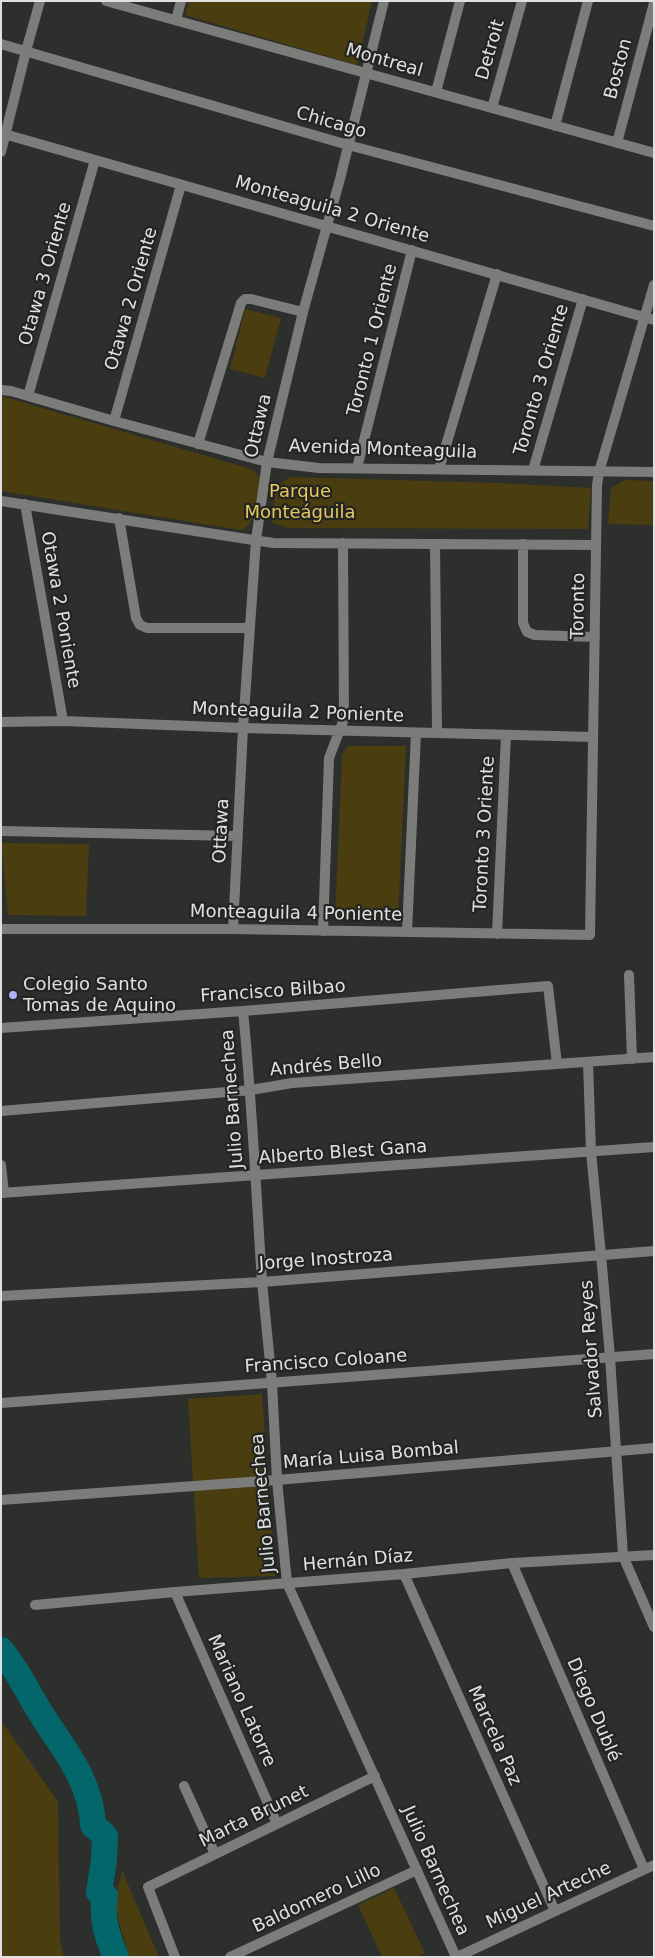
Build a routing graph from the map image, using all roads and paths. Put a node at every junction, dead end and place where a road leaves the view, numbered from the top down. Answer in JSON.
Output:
{"nodes":[{"id":1,"x":40,"y":1,"type":"edge"},
{"id":2,"x":181,"y":1,"type":"edge"},
{"id":3,"x":384,"y":1,"type":"edge"},
{"id":4,"x":460,"y":1,"type":"edge"},
{"id":5,"x":522,"y":1,"type":"edge"},
{"id":6,"x":588,"y":1,"type":"edge"},
{"id":7,"x":114,"y":2,"type":"edge"},
{"id":8,"x":654,"y":3,"type":"edge"},
{"id":9,"x":176,"y":20,"type":"junction"},
{"id":10,"x":1,"y":44,"type":"edge"},
{"id":11,"x":26,"y":51,"type":"junction"},
{"id":12,"x":366,"y":73,"type":"junction"},
{"id":13,"x":436,"y":92,"type":"junction"},
{"id":14,"x":492,"y":108,"type":"junction"},
{"id":15,"x":555,"y":126,"type":"junction"},
{"id":16,"x":4,"y":134,"type":"edge"},
{"id":17,"x":616,"y":142,"type":"junction"},
{"id":18,"x":348,"y":145,"type":"junction"},
{"id":19,"x":1,"y":152,"type":"edge"},
{"id":20,"x":654,"y":153,"type":"edge"},
{"id":21,"x":95,"y":160,"type":"junction"},
{"id":22,"x":181,"y":185,"type":"junction"},
{"id":23,"x":327,"y":225,"type":"junction"},
{"id":24,"x":654,"y":226,"type":"edge"},
{"id":25,"x":412,"y":250,"type":"junction"},
{"id":26,"x":497,"y":274,"type":"junction"},
{"id":27,"x":654,"y":285,"type":"edge"},
{"id":28,"x":583,"y":299,"type":"junction"},
{"id":29,"x":303,"y":312,"type":"junction"},
{"id":30,"x":649,"y":319,"type":"edge"},
{"id":31,"x":1,"y":390,"type":"edge"},
{"id":32,"x":28,"y":396,"type":"junction"},
{"id":33,"x":114,"y":421,"type":"junction"},
{"id":34,"x":198,"y":444,"type":"junction"},
{"id":35,"x":266,"y":462,"type":"junction"},
{"id":36,"x":357,"y":468,"type":"junction"},
{"id":37,"x":439,"y":469,"type":"junction"},
{"id":38,"x":533,"y":470,"type":"junction"},
{"id":39,"x":599,"y":472,"type":"junction"},
{"id":40,"x":654,"y":472,"type":"edge"},
{"id":41,"x":1,"y":501,"type":"edge"},
{"id":42,"x":25,"y":504,"type":"junction"},
{"id":43,"x":119,"y":518,"type":"junction"},
{"id":44,"x":256,"y":540,"type":"junction"},
{"id":45,"x":343,"y":543,"type":"junction"},
{"id":46,"x":435,"y":544,"type":"junction"},
{"id":47,"x":522,"y":544,"type":"junction"},
{"id":48,"x":596,"y":545,"type":"junction"},
{"id":49,"x":250,"y":628,"type":"junction"},
{"id":50,"x":595,"y":637,"type":"junction"},
{"id":51,"x":63,"y":721,"type":"junction"},
{"id":52,"x":1,"y":722,"type":"edge"},
{"id":53,"x":243,"y":728,"type":"junction"},
{"id":54,"x":340,"y":731,"type":"junction"},
{"id":55,"x":416,"y":733,"type":"junction"},
{"id":56,"x":437,"y":733,"type":"junction"},
{"id":57,"x":506,"y":735,"type":"junction"},
{"id":58,"x":593,"y":737,"type":"junction"},
{"id":59,"x":1,"y":831,"type":"edge"},
{"id":60,"x":238,"y":836,"type":"junction"},
{"id":61,"x":1,"y":929,"type":"edge"},
{"id":62,"x":233,"y":929,"type":"junction"},
{"id":63,"x":323,"y":931,"type":"junction"},
{"id":64,"x":407,"y":932,"type":"junction"},
{"id":65,"x":497,"y":934,"type":"junction"},
{"id":66,"x":590,"y":935,"type":"joint"},
{"id":67,"x":629,"y":975,"type":"dead end"},
{"id":68,"x":244,"y":1011,"type":"junction"},
{"id":69,"x":1,"y":1028,"type":"edge"},
{"id":70,"x":654,"y":1057,"type":"edge"},
{"id":71,"x":632,"y":1059,"type":"junction"},
{"id":72,"x":588,"y":1062,"type":"junction"},
{"id":73,"x":557,"y":1064,"type":"junction"},
{"id":74,"x":251,"y":1090,"type":"junction"},
{"id":75,"x":1,"y":1111,"type":"edge"},
{"id":76,"x":654,"y":1147,"type":"edge"},
{"id":77,"x":592,"y":1152,"type":"junction"},
{"id":78,"x":1,"y":1165,"type":"edge"},
{"id":79,"x":255,"y":1176,"type":"junction"},
{"id":80,"x":3,"y":1193,"type":"edge"},
{"id":81,"x":654,"y":1251,"type":"edge"},
{"id":82,"x":601,"y":1255,"type":"junction"},
{"id":83,"x":262,"y":1282,"type":"junction"},
{"id":84,"x":1,"y":1296,"type":"edge"},
{"id":85,"x":654,"y":1354,"type":"edge"},
{"id":86,"x":610,"y":1357,"type":"junction"},
{"id":87,"x":272,"y":1383,"type":"junction"},
{"id":88,"x":1,"y":1403,"type":"edge"},
{"id":89,"x":654,"y":1448,"type":"edge"},
{"id":90,"x":615,"y":1450,"type":"junction"},
{"id":91,"x":277,"y":1480,"type":"junction"},
{"id":92,"x":1,"y":1500,"type":"edge"},
{"id":93,"x":654,"y":1554,"type":"edge"},
{"id":94,"x":623,"y":1556,"type":"junction"},
{"id":95,"x":512,"y":1562,"type":"junction"},
{"id":96,"x":404,"y":1574,"type":"junction"},
{"id":97,"x":287,"y":1583,"type":"junction"},
{"id":98,"x":175,"y":1592,"type":"junction"},
{"id":99,"x":35,"y":1605,"type":"dead end"},
{"id":100,"x":654,"y":1627,"type":"edge"},
{"id":101,"x":374,"y":1776,"type":"junction"},
{"id":102,"x":184,"y":1786,"type":"dead end"},
{"id":103,"x":277,"y":1824,"type":"junction"},
{"id":104,"x":215,"y":1854,"type":"junction"},
{"id":105,"x":654,"y":1864,"type":"edge"},
{"id":106,"x":644,"y":1869,"type":"junction"},
{"id":107,"x":417,"y":1870,"type":"junction"},
{"id":108,"x":555,"y":1911,"type":"junction"},
{"id":109,"x":175,"y":1957,"type":"edge"},
{"id":110,"x":230,"y":1957,"type":"edge"},
{"id":111,"x":456,"y":1957,"type":"edge"}],
"edges":[{"from":1,"to":11,"type":"street"},
{"from":2,"to":9,"type":"street"},
{"from":3,"to":12,"type":"street","name":"Ottawa"},
{"from":4,"to":13,"type":"street"},
{"from":5,"to":14,"type":"street","name":"Detroit"},
{"from":6,"to":15,"type":"street"},
{"from":7,"to":9,"type":"street","name":"Montreal"},
{"from":8,"to":17,"type":"street","name":"Boston"},
{"from":9,"to":12,"type":"street","name":"Montreal"},
{"from":10,"to":11,"type":"street","name":"Chicago"},
{"from":11,"to":16,"type":"street"},
{"from":11,"to":18,"type":"street","name":"Chicago"},
{"from":12,"to":13,"type":"street","name":"Montreal"},
{"from":12,"to":18,"type":"street","name":"Ottawa"},
{"from":13,"to":14,"type":"street","name":"Montreal"},
{"from":14,"to":15,"type":"street","name":"Montreal"},
{"from":15,"to":17,"type":"street","name":"Montreal"},
{"from":16,"to":19,"type":"street"},
{"from":16,"to":21,"type":"street","name":"Monteaguila 2 Oriente"},
{"from":17,"to":20,"type":"street","name":"Montreal"},
{"from":18,"to":23,"type":"street","name":"Ottawa"},
{"from":18,"to":24,"type":"street","name":"Chicago"},
{"from":21,"to":22,"type":"street","name":"Monteaguila 2 Oriente"},
{"from":21,"to":32,"type":"street","name":"Otawa 3 Oriente"},
{"from":22,"to":23,"type":"street","name":"Monteaguila 2 Oriente"},
{"from":22,"to":33,"type":"street","name":"Otawa 2 Oriente"},
{"from":23,"to":25,"type":"street","name":"Monteaguila 2 Oriente"},
{"from":23,"to":29,"type":"street","name":"Ottawa"},
{"from":25,"to":26,"type":"street","name":"Monteaguila 2 Oriente"},
{"from":25,"to":36,"type":"street","name":"Toronto 1 Oriente"},
{"from":26,"to":28,"type":"street","name":"Monteaguila 2 Oriente"},
{"from":26,"to":37,"type":"street"},
{"from":27,"to":30,"type":"street","name":"Toronto"},
{"from":28,"to":30,"type":"street","name":"Monteaguila 2 Oriente"},
{"from":28,"to":38,"type":"street","name":"Toronto 3 Oriente"},
{"from":29,"to":34,"type":"street"},
{"from":29,"to":35,"type":"street","name":"Ottawa"},
{"from":30,"to":39,"type":"street","name":"Toronto"},
{"from":31,"to":32,"type":"street","name":"Avenida Monteaguila"},
{"from":32,"to":33,"type":"street","name":"Avenida Monteaguila"},
{"from":33,"to":34,"type":"street","name":"Avenida Monteaguila"},
{"from":34,"to":35,"type":"street","name":"Avenida Monteaguila"},
{"from":35,"to":36,"type":"street","name":"Avenida Monteaguila"},
{"from":35,"to":44,"type":"street","name":"Ottawa"},
{"from":36,"to":37,"type":"street","name":"Avenida Monteaguila"},
{"from":37,"to":38,"type":"street","name":"Avenida Monteaguila"},
{"from":38,"to":39,"type":"street","name":"Avenida Monteaguila"},
{"from":39,"to":40,"type":"street","name":"Avenida Monteaguila"},
{"from":39,"to":48,"type":"street","name":"Toronto"},
{"from":41,"to":42,"type":"street"},
{"from":42,"to":43,"type":"street"},
{"from":42,"to":51,"type":"street","name":"Otawa 2 Poniente"},
{"from":43,"to":44,"type":"street"},
{"from":43,"to":49,"type":"street"},
{"from":44,"to":45,"type":"street"},
{"from":44,"to":49,"type":"street","name":"Ottawa"},
{"from":45,"to":46,"type":"street"},
{"from":45,"to":54,"type":"street"},
{"from":46,"to":47,"type":"street"},
{"from":46,"to":56,"type":"street"},
{"from":47,"to":48,"type":"street"},
{"from":47,"to":50,"type":"street"},
{"from":48,"to":50,"type":"street","name":"Toronto"},
{"from":49,"to":53,"type":"street","name":"Ottawa"},
{"from":50,"to":58,"type":"street","name":"Toronto"},
{"from":51,"to":52,"type":"street","name":"Monteaguila 2 Poniente"},
{"from":51,"to":53,"type":"street","name":"Monteaguila 2 Poniente"},
{"from":53,"to":54,"type":"street","name":"Monteaguila 2 Poniente"},
{"from":53,"to":60,"type":"street","name":"Ottawa"},
{"from":54,"to":55,"type":"street","name":"Monteaguila 2 Poniente"},
{"from":54,"to":63,"type":"street"},
{"from":55,"to":56,"type":"street","name":"Monteaguila 2 Poniente"},
{"from":55,"to":64,"type":"street"},
{"from":56,"to":57,"type":"street","name":"Monteaguila 2 Poniente"},
{"from":57,"to":58,"type":"street","name":"Monteaguila 2 Poniente"},
{"from":57,"to":65,"type":"street","name":"Toronto 3 Oriente"},
{"from":58,"to":66,"type":"street","name":"Toronto"},
{"from":59,"to":60,"type":"street"},
{"from":60,"to":62,"type":"street","name":"Ottawa"},
{"from":61,"to":62,"type":"street","name":"Monteaguila 4 Poniente"},
{"from":62,"to":63,"type":"street","name":"Monteaguila 4 Poniente"},
{"from":63,"to":64,"type":"street","name":"Monteaguila 4 Poniente"},
{"from":64,"to":65,"type":"street","name":"Monteaguila 4 Poniente"},
{"from":65,"to":66,"type":"street","name":"Monteaguila 4 Poniente"},
{"from":67,"to":71,"type":"street"},
{"from":68,"to":69,"type":"street","name":"Francisco Bilbao"},
{"from":68,"to":73,"type":"street","name":"Francisco Bilbao"},
{"from":68,"to":74,"type":"street","name":"Julio Barnechea"},
{"from":70,"to":71,"type":"street","name":"Andrés Bello"},
{"from":71,"to":72,"type":"street","name":"Andrés Bello"},
{"from":72,"to":73,"type":"street","name":"Andrés Bello"},
{"from":72,"to":77,"type":"street","name":"Salvador Reyes"},
{"from":73,"to":74,"type":"street","name":"Andrés Bello"},
{"from":74,"to":75,"type":"street","name":"Andrés Bello"},
{"from":74,"to":79,"type":"street","name":"Julio Barnechea"},
{"from":76,"to":77,"type":"street","name":"Alberto Blest Gana"},
{"from":77,"to":79,"type":"street","name":"Alberto Blest Gana"},
{"from":77,"to":82,"type":"street","name":"Salvador Reyes"},
{"from":78,"to":80,"type":"street"},
{"from":79,"to":80,"type":"street","name":"Alberto Blest Gana"},
{"from":79,"to":83,"type":"street","name":"Julio Barnechea"},
{"from":81,"to":82,"type":"street","name":"Jorge Inostroza"},
{"from":82,"to":83,"type":"street","name":"Jorge Inostroza"},
{"from":82,"to":86,"type":"street","name":"Salvador Reyes"},
{"from":83,"to":84,"type":"street","name":"Jorge Inostroza"},
{"from":83,"to":87,"type":"street","name":"Julio Barnechea"},
{"from":85,"to":86,"type":"street","name":"Francisco Coloane"},
{"from":86,"to":87,"type":"street","name":"Francisco Coloane"},
{"from":86,"to":90,"type":"street","name":"Salvador Reyes"},
{"from":87,"to":88,"type":"street","name":"Francisco Coloane"},
{"from":87,"to":91,"type":"street","name":"Julio Barnechea"},
{"from":89,"to":90,"type":"street","name":"María Luisa Bombal"},
{"from":90,"to":91,"type":"street","name":"María Luisa Bombal"},
{"from":90,"to":94,"type":"street","name":"Salvador Reyes"},
{"from":91,"to":92,"type":"street","name":"María Luisa Bombal"},
{"from":91,"to":97,"type":"street","name":"Julio Barnechea"},
{"from":93,"to":94,"type":"street","name":"Hernán Díaz"},
{"from":94,"to":95,"type":"street","name":"Hernán Díaz"},
{"from":94,"to":100,"type":"street","name":"Salvador Reyes"},
{"from":95,"to":96,"type":"street","name":"Hernán Díaz"},
{"from":95,"to":106,"type":"street","name":"Diego Dublé"},
{"from":96,"to":97,"type":"street","name":"Hernán Díaz"},
{"from":96,"to":108,"type":"street","name":"Marcela Paz"},
{"from":97,"to":98,"type":"street","name":"Hernán Díaz"},
{"from":97,"to":101,"type":"street","name":"Julio Barnechea"},
{"from":98,"to":99,"type":"street","name":"Hernán Díaz"},
{"from":98,"to":103,"type":"street","name":"Mariano Latorre"},
{"from":101,"to":103,"type":"street","name":"Marta Brunet"},
{"from":101,"to":107,"type":"street","name":"Julio Barnechea"},
{"from":102,"to":104,"type":"street"},
{"from":103,"to":104,"type":"street","name":"Marta Brunet"},
{"from":104,"to":109,"type":"street","name":"Marta Brunet"},
{"from":105,"to":106,"type":"street","name":"Miguel Arteche"},
{"from":106,"to":108,"type":"street","name":"Miguel Arteche"},
{"from":107,"to":110,"type":"street","name":"Baldomero Lillo"},
{"from":107,"to":111,"type":"street","name":"Julio Barnechea"},
{"from":108,"to":111,"type":"street","name":"Miguel Arteche"}]}
